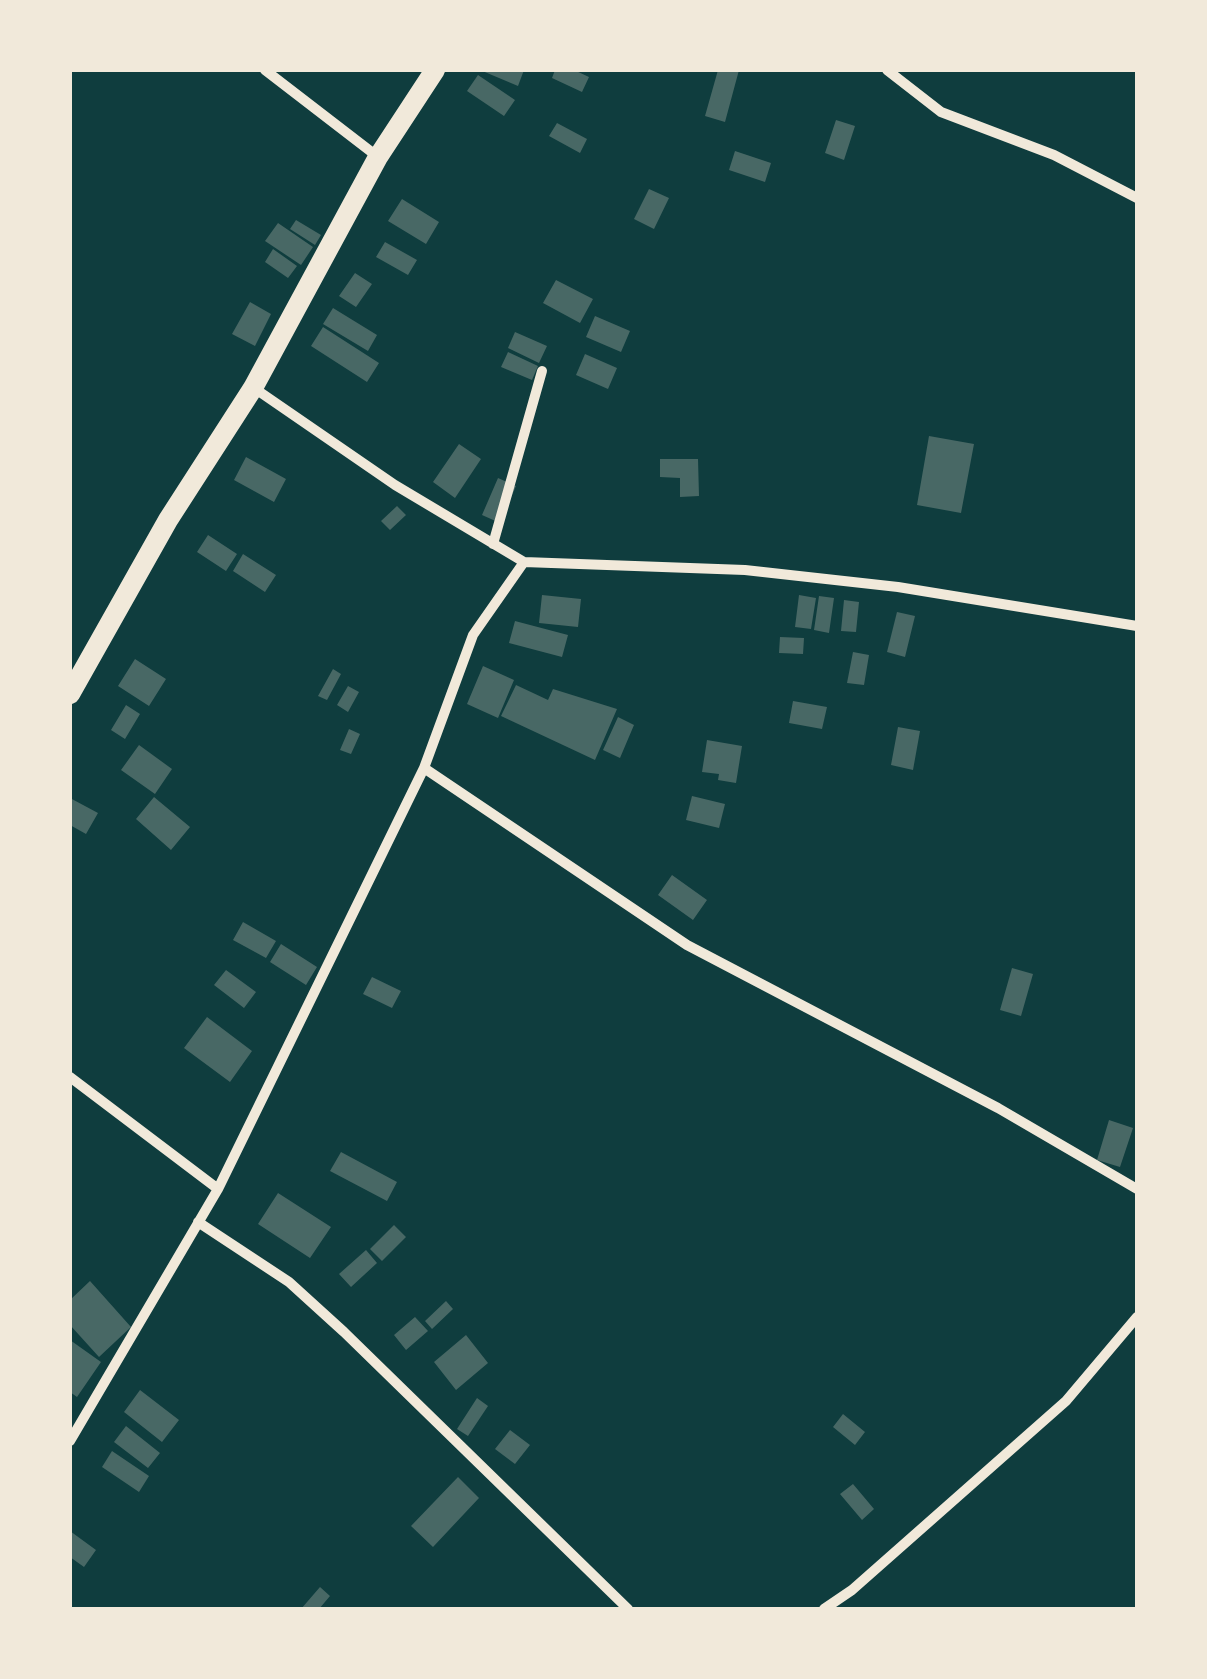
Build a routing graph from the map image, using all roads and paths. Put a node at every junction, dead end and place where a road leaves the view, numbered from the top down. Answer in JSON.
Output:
{"nodes":[{"id":1,"x":266,"y":70,"type":"edge"},
{"id":2,"x":435,"y":70,"type":"edge"},
{"id":3,"x":886,"y":70,"type":"edge"},
{"id":4,"x":378,"y":157,"type":"junction"},
{"id":5,"x":1137,"y":198,"type":"edge"},
{"id":6,"x":542,"y":372,"type":"dead end"},
{"id":7,"x":253,"y":388,"type":"junction"},
{"id":8,"x":493,"y":544,"type":"junction"},
{"id":9,"x":524,"y":562,"type":"junction"},
{"id":10,"x":1137,"y":626,"type":"edge"},
{"id":11,"x":70,"y":694,"type":"edge"},
{"id":12,"x":424,"y":768,"type":"junction"},
{"id":13,"x":70,"y":1077,"type":"edge"},
{"id":14,"x":218,"y":1189,"type":"junction"},
{"id":15,"x":1137,"y":1189,"type":"edge"},
{"id":16,"x":198,"y":1222,"type":"junction"},
{"id":17,"x":1137,"y":1317,"type":"edge"},
{"id":18,"x":70,"y":1441,"type":"edge"},
{"id":19,"x":628,"y":1609,"type":"edge"},
{"id":20,"x":824,"y":1609,"type":"edge"}],
"edges":[{"from":1,"to":4,"type":"street"},
{"from":2,"to":4,"type":"main road"},
{"from":3,"to":5,"type":"street"},
{"from":4,"to":7,"type":"main road"},
{"from":6,"to":8,"type":"street"},
{"from":7,"to":8,"type":"street"},
{"from":7,"to":11,"type":"main road"},
{"from":8,"to":9,"type":"street"},
{"from":9,"to":10,"type":"street"},
{"from":9,"to":12,"type":"street"},
{"from":12,"to":14,"type":"street"},
{"from":12,"to":15,"type":"street"},
{"from":13,"to":14,"type":"street"},
{"from":14,"to":16,"type":"street"},
{"from":16,"to":18,"type":"street"},
{"from":16,"to":19,"type":"street"},
{"from":17,"to":20,"type":"street"}]}
